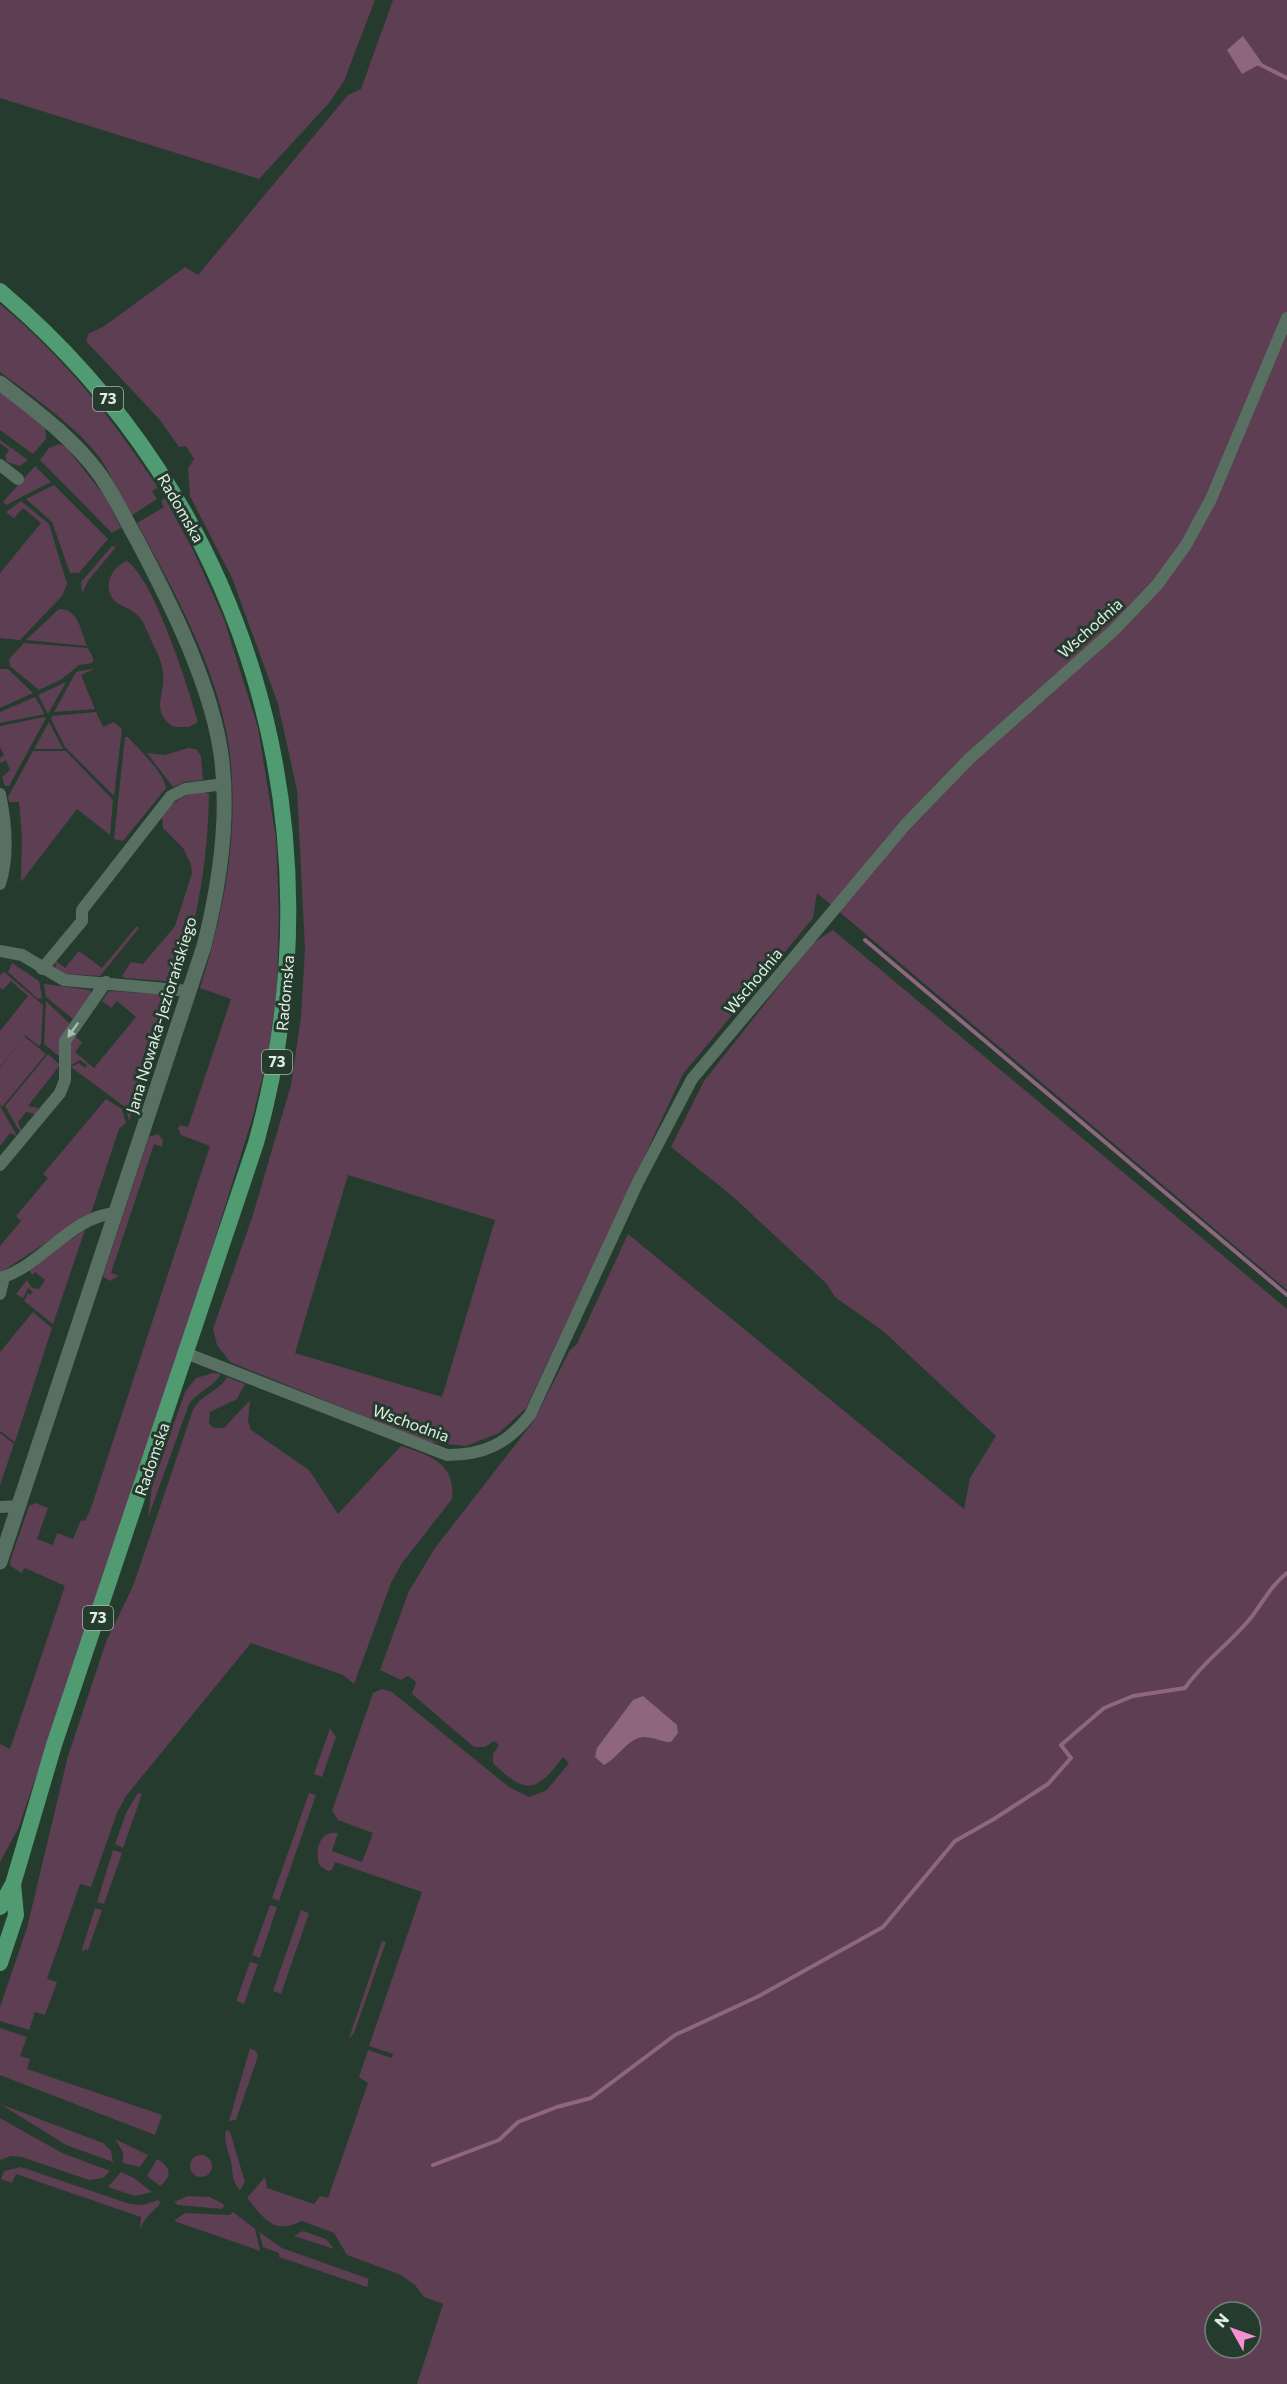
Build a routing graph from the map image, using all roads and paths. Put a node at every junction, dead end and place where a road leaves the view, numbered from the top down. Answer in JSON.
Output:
{"nodes":[{"id":1,"x":0,"y":291,"type":"edge"},
{"id":2,"x":1287,"y":318,"type":"edge"},
{"id":3,"x":0,"y":383,"type":"edge"},
{"id":4,"x":0,"y":465,"type":"edge"},
{"id":5,"x":18,"y":479,"type":"dead end"},
{"id":6,"x":224,"y":784,"type":"junction"},
{"id":7,"x":0,"y":794,"type":"edge"},
{"id":8,"x":0,"y":884,"type":"edge"},
{"id":9,"x":0,"y":951,"type":"edge"},
{"id":10,"x":42,"y":969,"type":"junction"},
{"id":11,"x":106,"y":982,"type":"junction"},
{"id":12,"x":190,"y":991,"type":"junction"},
{"id":13,"x":0,"y":1165,"type":"edge"},
{"id":14,"x":115,"y":1213,"type":"junction"},
{"id":15,"x":2,"y":1277,"type":"edge"},
{"id":16,"x":0,"y":1294,"type":"edge"},
{"id":17,"x":188,"y":1354,"type":"junction"},
{"id":18,"x":20,"y":1506,"type":"junction"},
{"id":19,"x":0,"y":1507,"type":"edge"},
{"id":20,"x":0,"y":1562,"type":"edge"},
{"id":21,"x":13,"y":1884,"type":"junction"},
{"id":22,"x":0,"y":1906,"type":"edge"},
{"id":23,"x":0,"y":1963,"type":"edge"}],
"edges":[{"from":1,"to":17,"type":"main road","name":"Radomska","number":"73"},
{"from":2,"to":17,"type":"street","name":"Wschodnia"},
{"from":3,"to":6,"type":"street","name":"Jana Nowaka-Jeziorańskiego"},
{"from":4,"to":5,"type":"street"},
{"from":6,"to":10,"type":"street"},
{"from":6,"to":12,"type":"street","name":"Jana Nowaka-Jeziorańskiego"},
{"from":7,"to":8,"type":"street"},
{"from":9,"to":10,"type":"street"},
{"from":10,"to":11,"type":"street"},
{"from":11,"to":12,"type":"street"},
{"from":11,"to":13,"type":"street","one_way":true},
{"from":12,"to":14,"type":"street","name":"Jana Nowaka-Jeziorańskiego"},
{"from":14,"to":15,"type":"street"},
{"from":14,"to":18,"type":"street","name":"Jana Nowaka-Jeziorańskiego"},
{"from":15,"to":16,"type":"street"},
{"from":17,"to":21,"type":"main road","name":"Radomska","number":"73"},
{"from":18,"to":19,"type":"street"},
{"from":18,"to":20,"type":"street","name":"Jana Nowaka-Jeziorańskiego"},
{"from":21,"to":22,"type":"main road","name":"Radomska","number":"73"},
{"from":21,"to":23,"type":"main road","name":"Radomska","number":"73"}]}
